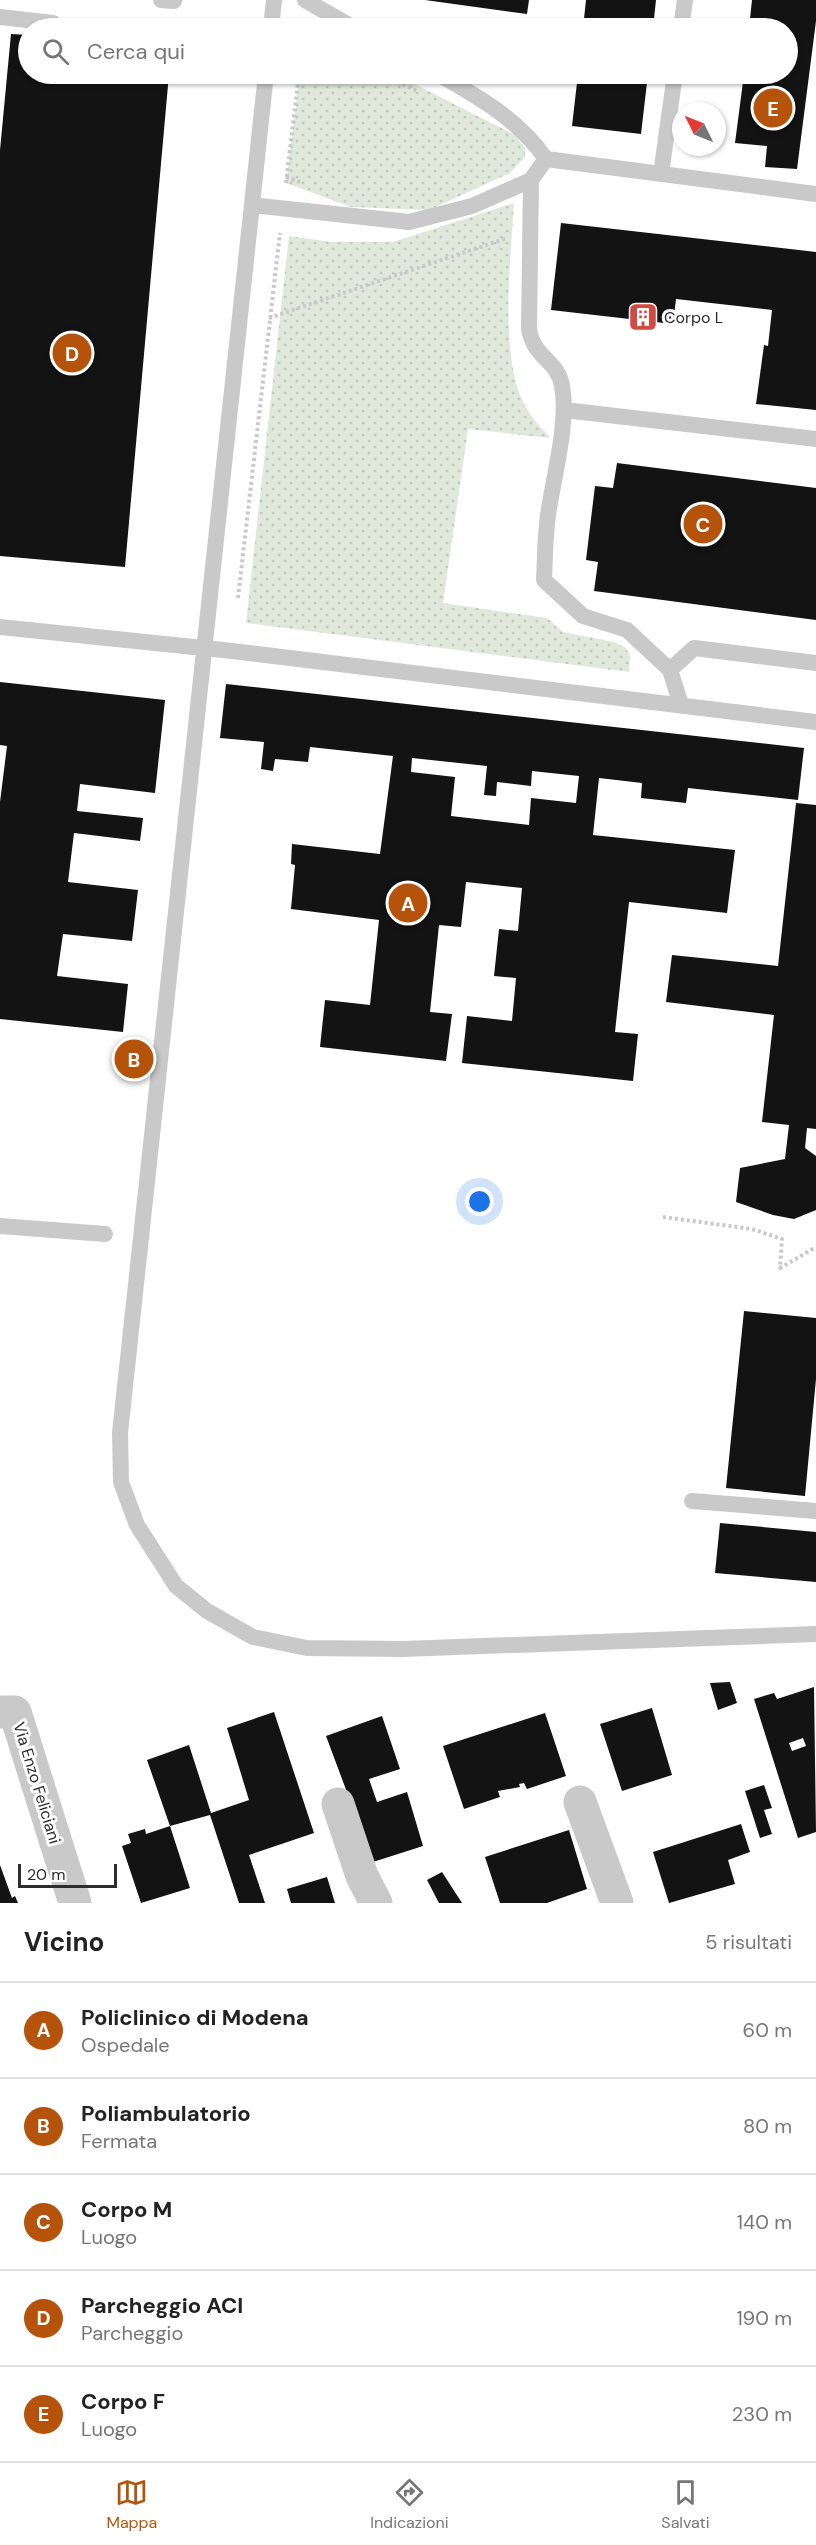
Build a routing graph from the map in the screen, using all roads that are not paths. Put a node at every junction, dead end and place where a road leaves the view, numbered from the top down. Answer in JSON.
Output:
{"nodes":[{"id":1,"x":274,"y":0,"type":"edge"},
{"id":2,"x":305,"y":0,"type":"edge"},
{"id":3,"x":685,"y":0,"type":"edge"},
{"id":4,"x":0,"y":17,"type":"edge"},
{"id":5,"x":272,"y":18,"type":"edge"},
{"id":6,"x":336,"y":18,"type":"edge"},
{"id":7,"x":682,"y":18,"type":"edge"},
{"id":8,"x":18,"y":19,"type":"edge"},
{"id":9,"x":265,"y":84,"type":"edge"},
{"id":10,"x":456,"y":84,"type":"edge"},
{"id":11,"x":674,"y":84,"type":"edge"},
{"id":12,"x":546,"y":159,"type":"junction"},
{"id":13,"x":661,"y":174,"type":"junction"},
{"id":14,"x":531,"y":180,"type":"junction"},
{"id":15,"x":816,"y":194,"type":"edge"},
{"id":16,"x":252,"y":205,"type":"junction"},
{"id":17,"x":564,"y":410,"type":"junction"},
{"id":18,"x":816,"y":439,"type":"edge"},
{"id":19,"x":0,"y":627,"type":"edge"},
{"id":20,"x":204,"y":648,"type":"junction"},
{"id":21,"x":816,"y":663,"type":"edge"},
{"id":22,"x":670,"y":670,"type":"junction"},
{"id":23,"x":681,"y":705,"type":"junction"},
{"id":24,"x":816,"y":722,"type":"edge"},
{"id":25,"x":0,"y":1226,"type":"edge"},
{"id":26,"x":105,"y":1234,"type":"dead end"},
{"id":27,"x":692,"y":1501,"type":"dead end"},
{"id":28,"x":816,"y":1511,"type":"edge"},
{"id":29,"x":816,"y":1634,"type":"edge"},
{"id":30,"x":0,"y":1712,"type":"edge"},
{"id":31,"x":580,"y":1802,"type":"dead end"},
{"id":32,"x":338,"y":1804,"type":"dead end"},
{"id":33,"x":75,"y":1903,"type":"edge"},
{"id":34,"x":376,"y":1903,"type":"edge"},
{"id":35,"x":617,"y":1903,"type":"edge"}],
"edges":[{"from":1,"to":5,"type":"lane"},
{"from":2,"to":6,"type":"lane"},
{"from":3,"to":7,"type":"lane"},
{"from":4,"to":8,"type":"lane"},
{"from":9,"to":16,"type":"lane"},
{"from":10,"to":12,"type":"lane"},
{"from":11,"to":13,"type":"lane"},
{"from":12,"to":13,"type":"lane"},
{"from":12,"to":14,"type":"lane"},
{"from":13,"to":15,"type":"lane"},
{"from":14,"to":16,"type":"lane"},
{"from":14,"to":17,"type":"lane"},
{"from":16,"to":20,"type":"lane"},
{"from":17,"to":18,"type":"lane"},
{"from":17,"to":22,"type":"lane"},
{"from":19,"to":20,"type":"lane"},
{"from":20,"to":23,"type":"lane"},
{"from":20,"to":29,"type":"lane"},
{"from":21,"to":22,"type":"lane"},
{"from":22,"to":23,"type":"lane"},
{"from":23,"to":24,"type":"lane"},
{"from":25,"to":26,"type":"lane"},
{"from":27,"to":28,"type":"lane"},
{"from":30,"to":33,"type":"street","name":"Via Enzo Feliciani"},
{"from":31,"to":35,"type":"street"},
{"from":32,"to":34,"type":"street"}]}
